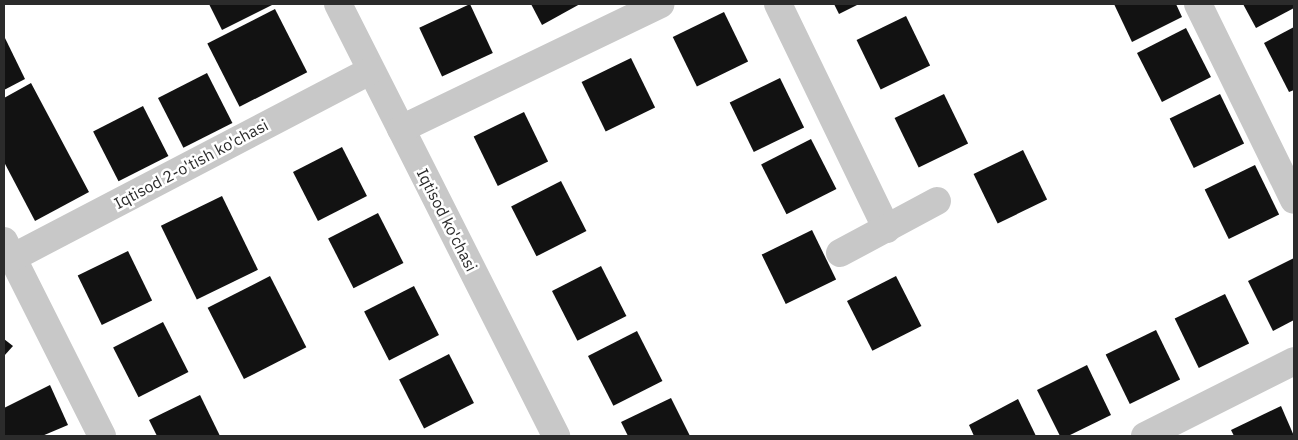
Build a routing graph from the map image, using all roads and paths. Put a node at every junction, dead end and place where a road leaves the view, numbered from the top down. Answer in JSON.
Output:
{"nodes":[{"id":1,"x":338,"y":4,"type":"edge"},
{"id":2,"x":662,"y":4,"type":"edge"},
{"id":3,"x":778,"y":4,"type":"edge"},
{"id":4,"x":1198,"y":4,"type":"edge"},
{"id":5,"x":370,"y":70,"type":"junction"},
{"id":6,"x":401,"y":128,"type":"junction"},
{"id":7,"x":1294,"y":200,"type":"edge"},
{"id":8,"x":937,"y":201,"type":"dead end"},
{"id":9,"x":887,"y":229,"type":"junction"},
{"id":10,"x":8,"y":250,"type":"edge"},
{"id":11,"x":840,"y":252,"type":"dead end"},
{"id":12,"x":1294,"y":360,"type":"edge"},
{"id":13,"x":102,"y":436,"type":"edge"},
{"id":14,"x":556,"y":436,"type":"edge"},
{"id":15,"x":1145,"y":436,"type":"edge"}],
"edges":[{"from":1,"to":5,"type":"street","name":"Iqtisod ko'chasi"},
{"from":2,"to":6,"type":"street"},
{"from":3,"to":9,"type":"street"},
{"from":4,"to":7,"type":"street"},
{"from":5,"to":6,"type":"street","name":"Iqtisod ko'chasi"},
{"from":5,"to":10,"type":"street","name":"Iqtisod 2-o'tish ko'chasi"},
{"from":6,"to":14,"type":"street","name":"Iqtisod ko'chasi"},
{"from":8,"to":9,"type":"street"},
{"from":9,"to":11,"type":"street"},
{"from":10,"to":13,"type":"street"},
{"from":12,"to":15,"type":"street"}]}
